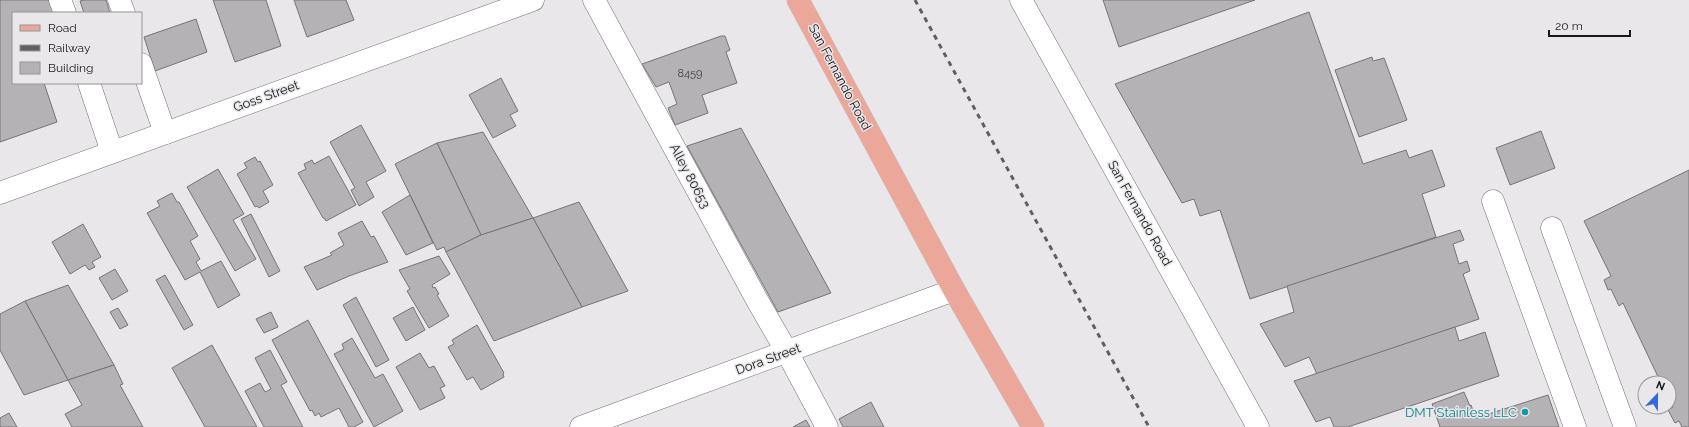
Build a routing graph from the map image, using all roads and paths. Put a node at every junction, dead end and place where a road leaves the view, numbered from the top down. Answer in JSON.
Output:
{"nodes":[{"id":1,"x":60,"y":0,"type":"edge"},
{"id":2,"x":119,"y":0,"type":"edge"},
{"id":3,"x":533,"y":0,"type":"edge"},
{"id":4,"x":594,"y":0,"type":"edge"},
{"id":5,"x":798,"y":0,"type":"edge"},
{"id":6,"x":1022,"y":0,"type":"edge"},
{"id":7,"x":65,"y":12,"type":"edge"},
{"id":8,"x":124,"y":12,"type":"edge"},
{"id":9,"x":142,"y":67,"type":"edge"},
{"id":10,"x":89,"y":84,"type":"edge"},
{"id":11,"x":165,"y":133,"type":"junction"},
{"id":12,"x":112,"y":152,"type":"junction"},
{"id":13,"x":0,"y":193,"type":"edge"},
{"id":14,"x":1493,"y":201,"type":"dead end"},
{"id":15,"x":1552,"y":228,"type":"dead end"},
{"id":16,"x":954,"y":290,"type":"junction"},
{"id":17,"x":787,"y":352,"type":"junction"},
{"id":18,"x":581,"y":427,"type":"edge"},
{"id":19,"x":826,"y":427,"type":"edge"},
{"id":20,"x":1033,"y":427,"type":"edge"},
{"id":21,"x":1258,"y":427,"type":"edge"},
{"id":22,"x":1575,"y":427,"type":"edge"},
{"id":23,"x":1625,"y":427,"type":"edge"}],
"edges":[{"from":1,"to":7,"type":"street"},
{"from":2,"to":8,"type":"street"},
{"from":3,"to":11,"type":"street","name":"Goss Street"},
{"from":4,"to":17,"type":"street","name":"Alley 80653"},
{"from":5,"to":16,"type":"main road","name":"San Fernando Road"},
{"from":6,"to":21,"type":"street","name":"San Fernando Road"},
{"from":9,"to":11,"type":"street"},
{"from":10,"to":12,"type":"street"},
{"from":11,"to":12,"type":"street","name":"Goss Street"},
{"from":12,"to":13,"type":"street","name":"Goss Street"},
{"from":14,"to":22,"type":"street"},
{"from":15,"to":23,"type":"street"},
{"from":16,"to":17,"type":"street","name":"Dora Street"},
{"from":16,"to":20,"type":"main road","name":"San Fernando Road"},
{"from":17,"to":18,"type":"street","name":"Dora Street"},
{"from":17,"to":19,"type":"street","name":"Alley 80653"}]}
